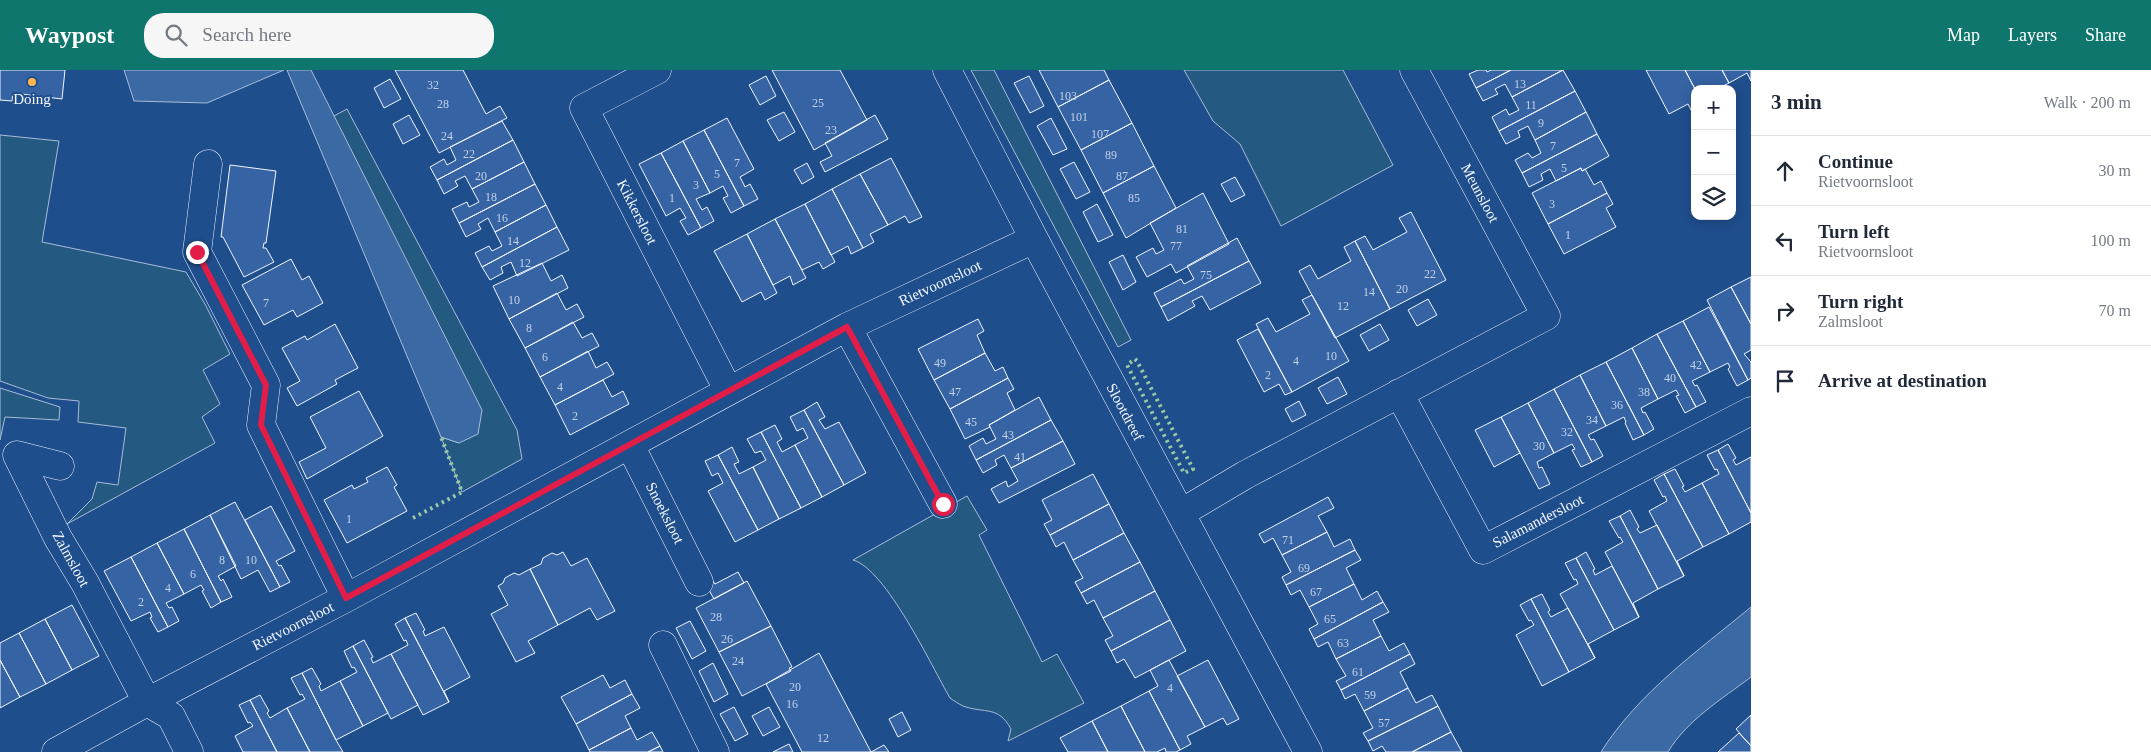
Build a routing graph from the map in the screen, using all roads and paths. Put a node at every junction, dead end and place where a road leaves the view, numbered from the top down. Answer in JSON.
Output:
{"nodes":[{"id":1,"x":657,"y":70,"type":"edge"},
{"id":2,"x":946,"y":70,"type":"edge"},
{"id":3,"x":1414,"y":70,"type":"edge"},
{"id":4,"x":208,"y":164,"type":"dead end"},
{"id":5,"x":1034,"y":239,"type":"junction"},
{"id":6,"x":847,"y":327,"type":"junction"},
{"id":7,"x":728,"y":390,"type":"junction"},
{"id":8,"x":1399,"y":393,"type":"junction"},
{"id":9,"x":1751,"y":411,"type":"edge"},
{"id":10,"x":630,"y":445,"type":"junction"},
{"id":11,"x":60,"y":466,"type":"dead end"},
{"id":12,"x":943,"y":504,"type":"dead end"},
{"id":13,"x":1181,"y":513,"type":"junction"},
{"id":14,"x":699,"y":582,"type":"dead end"},
{"id":15,"x":346,"y":598,"type":"junction"},
{"id":16,"x":663,"y":645,"type":"dead end"},
{"id":17,"x":147,"y":702,"type":"junction"},
{"id":18,"x":56,"y":752,"type":"edge"},
{"id":19,"x":189,"y":752,"type":"edge"},
{"id":20,"x":715,"y":752,"type":"edge"},
{"id":21,"x":1308,"y":752,"type":"edge"}],
"edges":[{"from":1,"to":7,"type":"street","name":"Kikkersloot"},
{"from":2,"to":5,"type":"street","name":"Slootdreef"},
{"from":3,"to":8,"type":"street","name":"Meunsloot"},
{"from":4,"to":15,"type":"street"},
{"from":5,"to":6,"type":"street","name":"Rietvoornsloot"},
{"from":5,"to":13,"type":"street","name":"Slootdreef"},
{"from":6,"to":7,"type":"street","name":"Rietvoornsloot"},
{"from":6,"to":12,"type":"street"},
{"from":7,"to":10,"type":"street","name":"Rietvoornsloot"},
{"from":8,"to":9,"type":"street","name":"Salamandersloot"},
{"from":8,"to":13,"type":"street"},
{"from":10,"to":14,"type":"street","name":"Snoeksloot"},
{"from":10,"to":15,"type":"street","name":"Rietvoornsloot"},
{"from":11,"to":17,"type":"street","name":"Zalmsloot"},
{"from":13,"to":21,"type":"street","name":"Slootdreef"},
{"from":15,"to":17,"type":"street","name":"Rietvoornsloot"},
{"from":16,"to":20,"type":"street"},
{"from":17,"to":18,"type":"street","name":"Rietvoornsloot"},
{"from":17,"to":19,"type":"street"}]}
